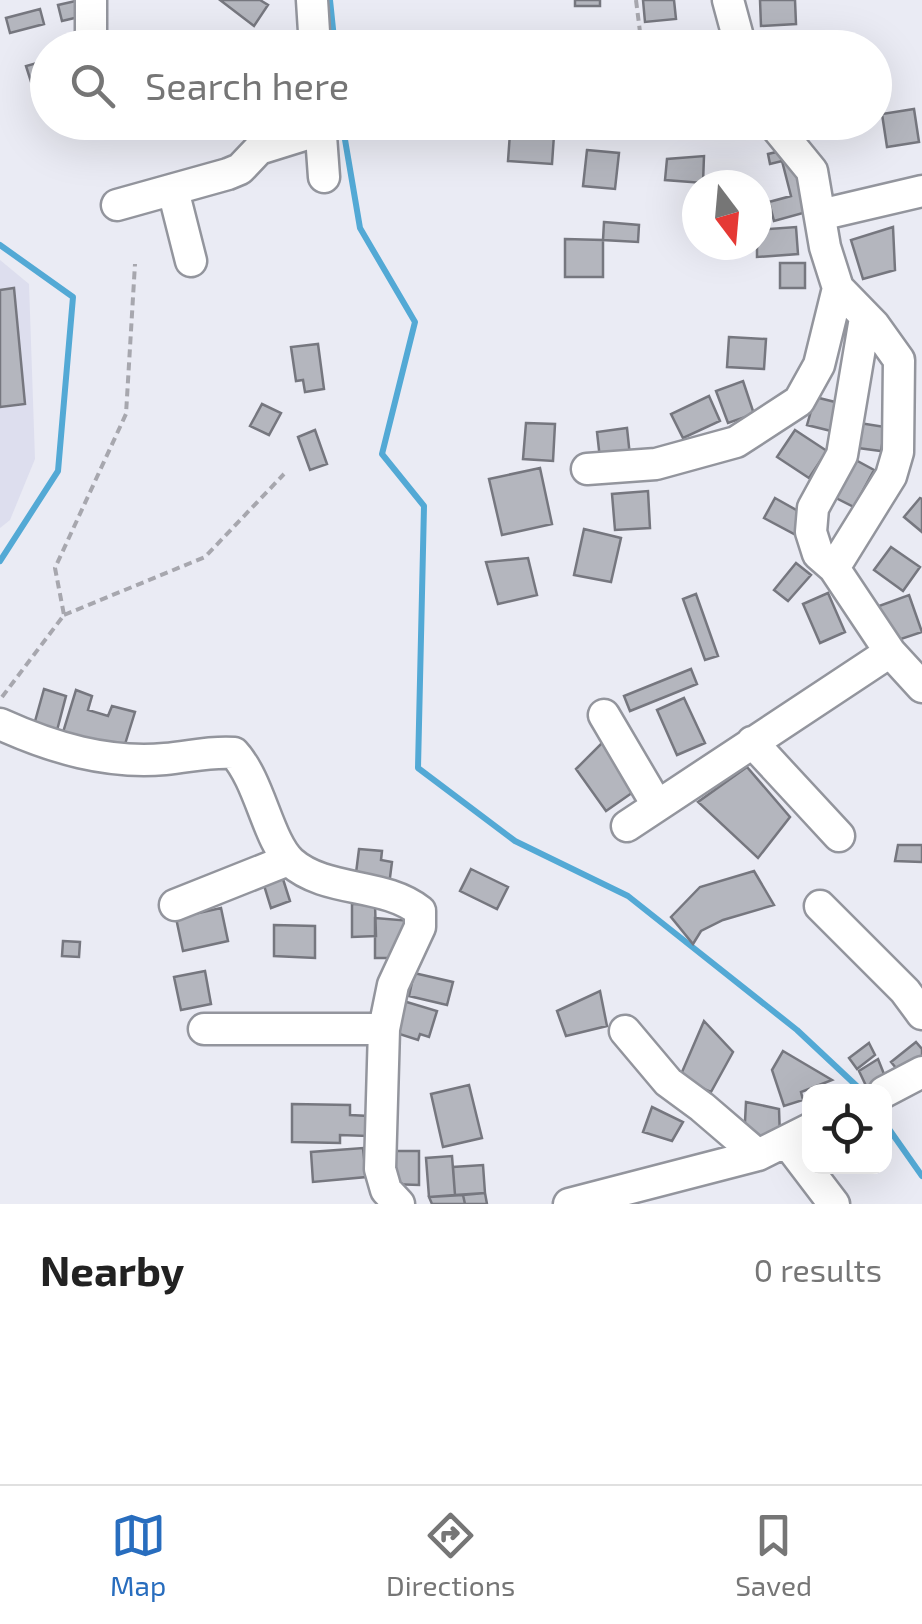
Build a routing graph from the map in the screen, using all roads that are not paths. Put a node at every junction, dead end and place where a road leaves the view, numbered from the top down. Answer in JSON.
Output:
{"nodes":[{"id":1,"x":92,"y":0,"type":"edge"},
{"id":2,"x":312,"y":0,"type":"edge"},
{"id":3,"x":728,"y":0,"type":"edge"},
{"id":4,"x":91,"y":30,"type":"edge"},
{"id":5,"x":314,"y":30,"type":"edge"},
{"id":6,"x":736,"y":30,"type":"edge"},
{"id":7,"x":283,"y":140,"type":"edge"},
{"id":8,"x":321,"y":140,"type":"edge"},
{"id":9,"x":787,"y":140,"type":"edge"},
{"id":10,"x":324,"y":177,"type":"dead end"},
{"id":11,"x":172,"y":190,"type":"junction"},
{"id":12,"x":922,"y":191,"type":"edge"},
{"id":13,"x":117,"y":205,"type":"dead end"},
{"id":14,"x":820,"y":214,"type":"junction"},
{"id":15,"x":191,"y":261,"type":"dead end"},
{"id":16,"x":838,"y":288,"type":"junction"},
{"id":17,"x":865,"y":318,"type":"junction"},
{"id":18,"x":910,"y":403,"type":"edge"},
{"id":19,"x":587,"y":470,"type":"dead end"},
{"id":20,"x":834,"y":568,"type":"junction"},
{"id":21,"x":890,"y":652,"type":"junction"},
{"id":22,"x":922,"y":686,"type":"edge"},
{"id":23,"x":604,"y":715,"type":"dead end"},
{"id":24,"x":0,"y":724,"type":"edge"},
{"id":25,"x":752,"y":742,"type":"junction"},
{"id":26,"x":657,"y":804,"type":"junction"},
{"id":27,"x":627,"y":826,"type":"dead end"},
{"id":28,"x":839,"y":836,"type":"dead end"},
{"id":29,"x":288,"y":860,"type":"junction"},
{"id":30,"x":175,"y":906,"type":"dead end"},
{"id":31,"x":820,"y":906,"type":"dead end"},
{"id":32,"x":922,"y":1014,"type":"edge"},
{"id":33,"x":204,"y":1029,"type":"dead end"},
{"id":34,"x":384,"y":1029,"type":"junction"},
{"id":35,"x":626,"y":1031,"type":"dead end"},
{"id":36,"x":922,"y":1072,"type":"edge"},
{"id":37,"x":892,"y":1088,"type":"edge"},
{"id":38,"x":798,"y":1135,"type":"edge"},
{"id":39,"x":758,"y":1155,"type":"junction"},
{"id":40,"x":399,"y":1204,"type":"edge"},
{"id":41,"x":569,"y":1204,"type":"edge"},
{"id":42,"x":834,"y":1204,"type":"edge"}],
"edges":[{"from":1,"to":4,"type":"street"},
{"from":2,"to":5,"type":"street"},
{"from":3,"to":6,"type":"street"},
{"from":7,"to":11,"type":"street"},
{"from":8,"to":10,"type":"street"},
{"from":9,"to":14,"type":"street"},
{"from":11,"to":13,"type":"street"},
{"from":11,"to":15,"type":"street"},
{"from":12,"to":14,"type":"street"},
{"from":14,"to":16,"type":"street"},
{"from":16,"to":17,"type":"street"},
{"from":16,"to":19,"type":"street"},
{"from":17,"to":18,"type":"street"},
{"from":17,"to":20,"type":"street"},
{"from":18,"to":20,"type":"street"},
{"from":20,"to":21,"type":"street"},
{"from":21,"to":22,"type":"street"},
{"from":21,"to":25,"type":"street"},
{"from":23,"to":26,"type":"street"},
{"from":24,"to":29,"type":"street"},
{"from":25,"to":26,"type":"street"},
{"from":25,"to":28,"type":"street"},
{"from":26,"to":27,"type":"street"},
{"from":29,"to":30,"type":"street"},
{"from":29,"to":34,"type":"street"},
{"from":31,"to":32,"type":"street"},
{"from":33,"to":34,"type":"street"},
{"from":34,"to":40,"type":"street"},
{"from":35,"to":39,"type":"street"},
{"from":36,"to":37,"type":"street"},
{"from":38,"to":39,"type":"street"},
{"from":38,"to":42,"type":"street"},
{"from":39,"to":41,"type":"street"}]}
